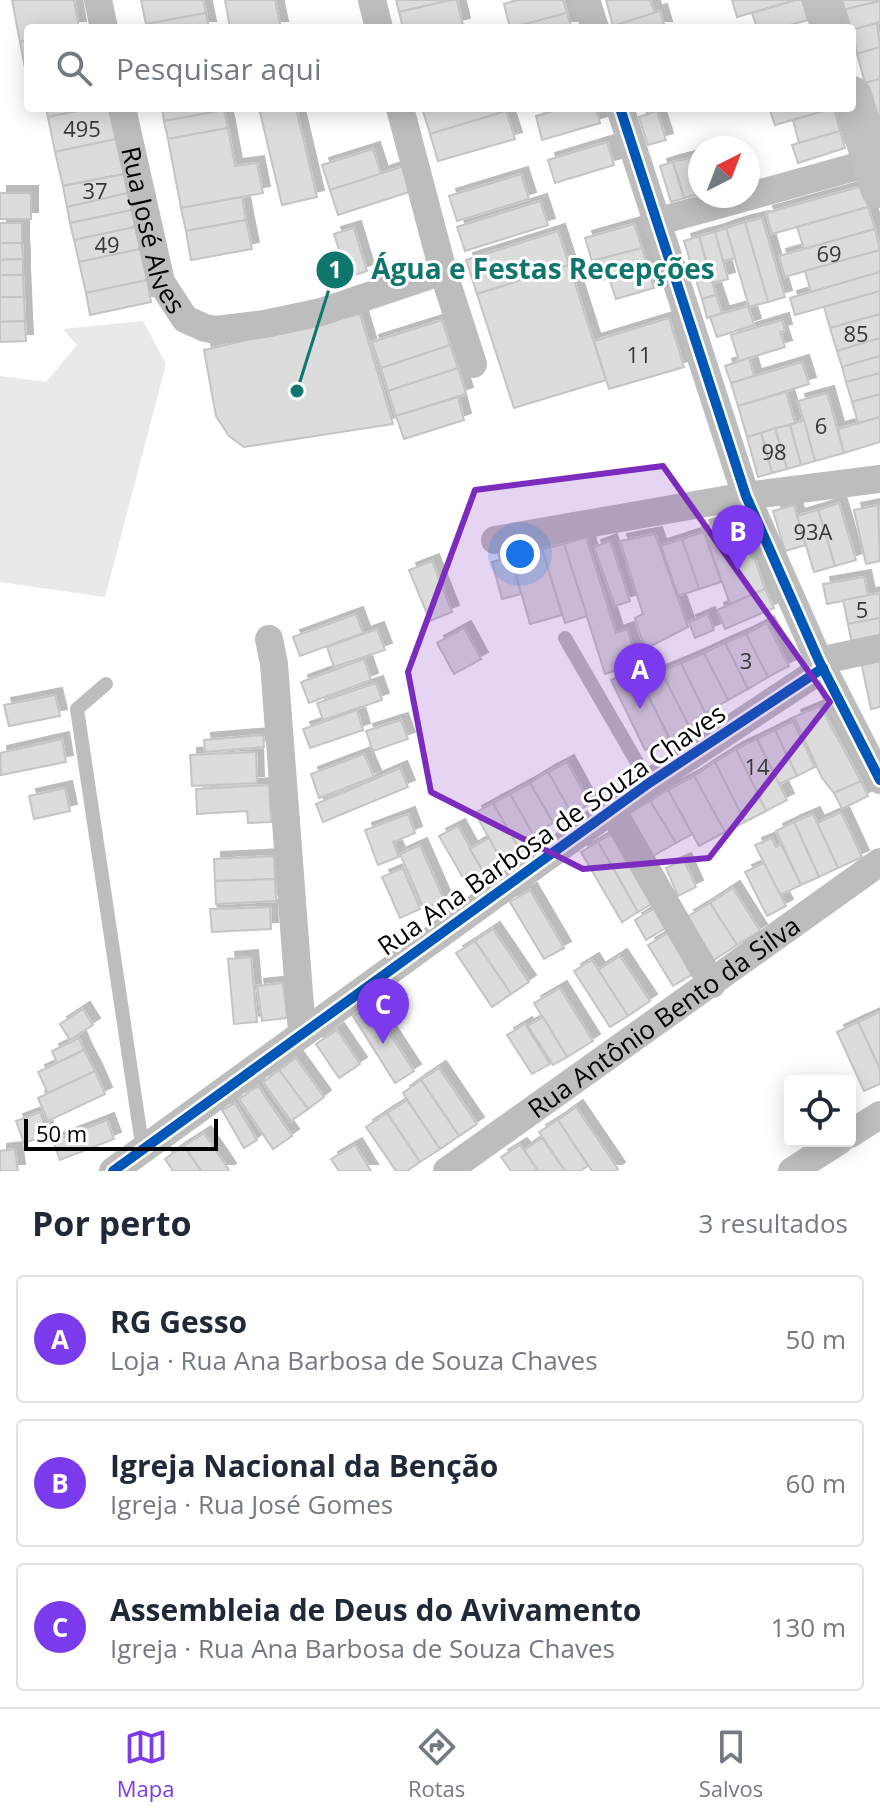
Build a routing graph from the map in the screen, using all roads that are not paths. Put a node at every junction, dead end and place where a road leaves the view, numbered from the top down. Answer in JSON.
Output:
{"nodes":[{"id":1,"x":98,"y":0,"type":"edge"},
{"id":2,"x":372,"y":0,"type":"edge"},
{"id":3,"x":586,"y":0,"type":"edge"},
{"id":4,"x":822,"y":0,"type":"edge"},
{"id":5,"x":103,"y":24,"type":"edge"},
{"id":6,"x":378,"y":24,"type":"edge"},
{"id":7,"x":594,"y":24,"type":"edge"},
{"id":8,"x":830,"y":24,"type":"edge"},
{"id":9,"x":856,"y":108,"type":"edge"},
{"id":10,"x":123,"y":112,"type":"edge"},
{"id":11,"x":401,"y":112,"type":"edge"},
{"id":12,"x":621,"y":112,"type":"edge"},
{"id":13,"x":877,"y":170,"type":"edge"},
{"id":14,"x":656,"y":222,"type":"junction"},
{"id":15,"x":443,"y":271,"type":"junction"},
{"id":16,"x":473,"y":364,"type":"dead end"},
{"id":17,"x":880,"y":479,"type":"edge"},
{"id":18,"x":746,"y":496,"type":"junction"},
{"id":19,"x":495,"y":540,"type":"dead end"},
{"id":20,"x":565,"y":638,"type":"dead end"},
{"id":21,"x":269,"y":639,"type":"dead end"},
{"id":22,"x":880,"y":648,"type":"edge"},
{"id":23,"x":821,"y":664,"type":"junction"},
{"id":24,"x":106,"y":684,"type":"dead end"},
{"id":25,"x":880,"y":780,"type":"edge"},
{"id":26,"x":649,"y":783,"type":"junction"},
{"id":27,"x":612,"y":810,"type":"junction"},
{"id":28,"x":880,"y":862,"type":"edge"},
{"id":29,"x":712,"y":984,"type":"junction"},
{"id":30,"x":302,"y":1033,"type":"junction"},
{"id":31,"x":880,"y":1115,"type":"edge"},
{"id":32,"x":856,"y":1130,"type":"edge"},
{"id":33,"x":830,"y":1147,"type":"edge"},
{"id":34,"x":143,"y":1151,"type":"junction"},
{"id":35,"x":113,"y":1171,"type":"edge"},
{"id":36,"x":447,"y":1171,"type":"edge"},
{"id":37,"x":792,"y":1171,"type":"edge"}],
"edges":[{"from":1,"to":5,"type":"street"},
{"from":2,"to":6,"type":"street"},
{"from":3,"to":7,"type":"street"},
{"from":4,"to":8,"type":"street"},
{"from":9,"to":13,"type":"street"},
{"from":10,"to":15,"type":"street","name":"Rua José Alves"},
{"from":11,"to":15,"type":"street"},
{"from":12,"to":14,"type":"street"},
{"from":13,"to":14,"type":"street"},
{"from":14,"to":18,"type":"street"},
{"from":15,"to":16,"type":"street"},
{"from":17,"to":18,"type":"street"},
{"from":18,"to":19,"type":"street"},
{"from":18,"to":23,"type":"street"},
{"from":20,"to":26,"type":"lane"},
{"from":21,"to":30,"type":"street"},
{"from":22,"to":23,"type":"street"},
{"from":23,"to":25,"type":"street"},
{"from":23,"to":26,"type":"street","name":"Rua Ana Barbosa de Souza Chaves"},
{"from":24,"to":34,"type":"lane"},
{"from":26,"to":27,"type":"street","name":"Rua Ana Barbosa de Souza Chaves"},
{"from":27,"to":29,"type":"street"},
{"from":27,"to":30,"type":"street","name":"Rua Ana Barbosa de Souza Chaves"},
{"from":28,"to":29,"type":"street","name":"Rua Antônio Bento da Silva"},
{"from":29,"to":36,"type":"street","name":"Rua Antônio Bento da Silva"},
{"from":30,"to":34,"type":"street","name":"Rua Ana Barbosa de Souza Chaves"},
{"from":31,"to":32,"type":"street"},
{"from":33,"to":37,"type":"street"},
{"from":34,"to":35,"type":"street","name":"Rua Ana Barbosa de Souza Chaves"}]}
